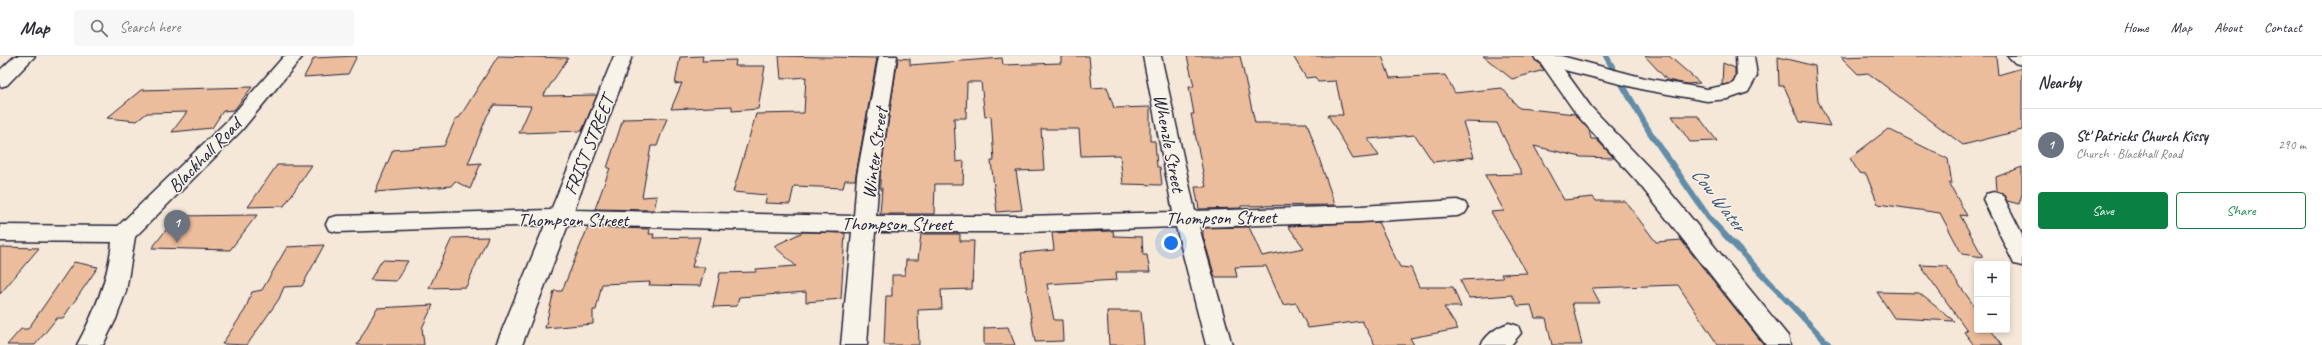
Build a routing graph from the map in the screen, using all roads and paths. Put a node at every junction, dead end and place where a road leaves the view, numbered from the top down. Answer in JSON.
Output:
{"nodes":[{"id":1,"x":26,"y":56,"type":"edge"},
{"id":2,"x":294,"y":56,"type":"edge"},
{"id":3,"x":623,"y":56,"type":"edge"},
{"id":4,"x":888,"y":56,"type":"edge"},
{"id":5,"x":1152,"y":56,"type":"edge"},
{"id":6,"x":1746,"y":56,"type":"edge"},
{"id":7,"x":2017,"y":56,"type":"edge"},
{"id":8,"x":1544,"y":57,"type":"edge"},
{"id":9,"x":2022,"y":59,"type":"edge"},
{"id":10,"x":0,"y":81,"type":"edge"},
{"id":11,"x":1994,"y":199,"type":"dead end"},
{"id":12,"x":1457,"y":208,"type":"dead end"},
{"id":13,"x":559,"y":217,"type":"junction"},
{"id":14,"x":1185,"y":218,"type":"junction"},
{"id":15,"x":337,"y":224,"type":"dead end"},
{"id":16,"x":865,"y":224,"type":"junction"},
{"id":17,"x":0,"y":233,"type":"edge"},
{"id":18,"x":124,"y":234,"type":"junction"},
{"id":19,"x":2022,"y":258,"type":"edge"},
{"id":20,"x":1779,"y":342,"type":"dead end"},
{"id":21,"x":90,"y":345,"type":"edge"},
{"id":22,"x":509,"y":345,"type":"edge"},
{"id":23,"x":854,"y":345,"type":"edge"},
{"id":24,"x":1219,"y":345,"type":"edge"}],
"edges":[{"from":1,"to":10,"type":"street"},
{"from":2,"to":18,"type":"street","name":"Blackhall Road"},
{"from":3,"to":13,"type":"street","name":"FRIST STREET"},
{"from":4,"to":16,"type":"street","name":"Winter Street"},
{"from":5,"to":14,"type":"street","name":"Whenzle Street"},
{"from":6,"to":8,"type":"street"},
{"from":7,"to":9,"type":"street"},
{"from":8,"to":20,"type":"street"},
{"from":11,"to":19,"type":"street"},
{"from":12,"to":14,"type":"street","name":"Thompson Street"},
{"from":13,"to":15,"type":"street","name":"Thompson Street"},
{"from":13,"to":16,"type":"street","name":"Thompson Street"},
{"from":13,"to":22,"type":"street","name":"FRIST STREET"},
{"from":14,"to":16,"type":"street","name":"Thompson Street"},
{"from":14,"to":24,"type":"street","name":"Whenzle Street"},
{"from":16,"to":23,"type":"street","name":"Winter Street"},
{"from":17,"to":18,"type":"street"},
{"from":18,"to":21,"type":"street"}]}
